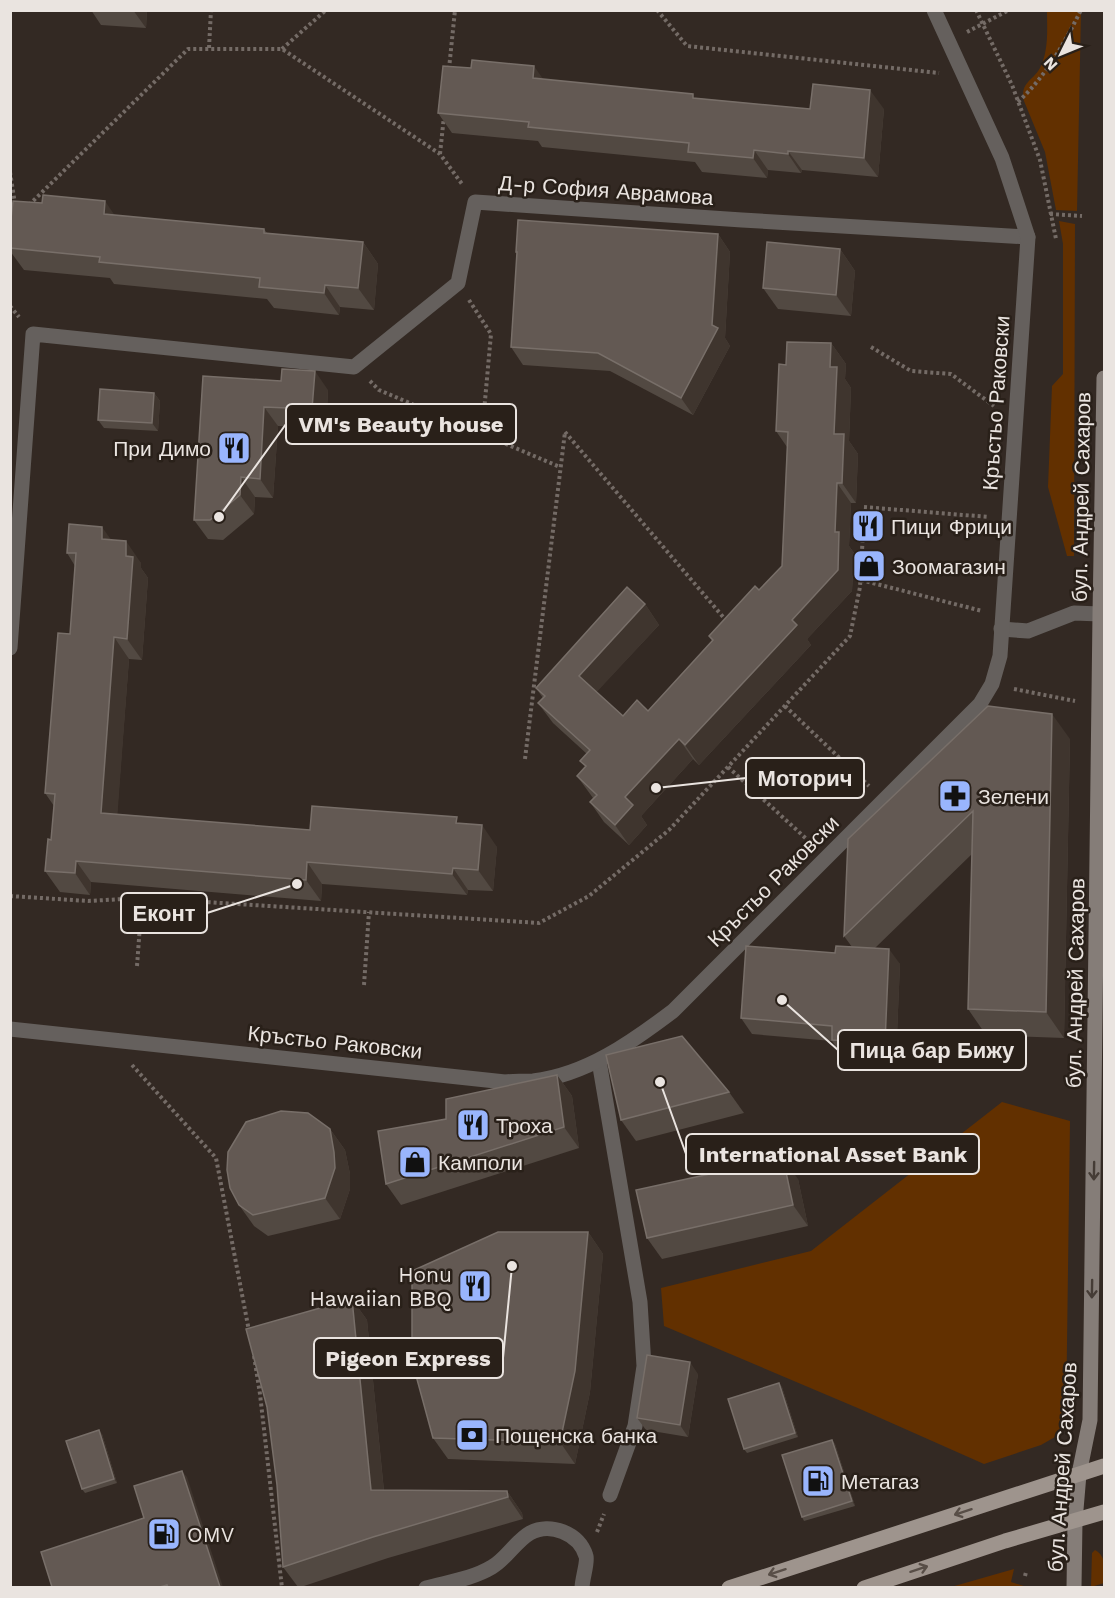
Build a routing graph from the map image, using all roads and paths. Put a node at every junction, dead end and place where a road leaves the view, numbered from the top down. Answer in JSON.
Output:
{"nodes":[{"id":1,"x":210,"y":10,"type":"edge"},
{"id":2,"x":326,"y":10,"type":"edge"},
{"id":3,"x":455,"y":10,"type":"edge"},
{"id":4,"x":657,"y":10,"type":"edge"},
{"id":5,"x":934,"y":10,"type":"edge"},
{"id":6,"x":975,"y":10,"type":"edge"},
{"id":7,"x":1009,"y":10,"type":"edge"},
{"id":8,"x":1081,"y":10,"type":"edge"},
{"id":9,"x":982,"y":24,"type":"junction"},
{"id":10,"x":948,"y":42,"type":"junction"},
{"id":11,"x":209,"y":48,"type":"junction"},
{"id":12,"x":282,"y":49,"type":"junction"},
{"id":13,"x":964,"y":75,"type":"junction"},
{"id":14,"x":448,"y":77,"type":"edge"},
{"id":15,"x":1018,"y":102,"type":"junction"},
{"id":16,"x":445,"y":110,"type":"edge"},
{"id":17,"x":440,"y":154,"type":"junction"},
{"id":18,"x":10,"y":172,"type":"edge"},
{"id":19,"x":475,"y":202,"type":"junction"},
{"id":20,"x":16,"y":205,"type":"edge"},
{"id":21,"x":26,"y":208,"type":"edge"},
{"id":22,"x":1020,"y":212,"type":"junction"},
{"id":23,"x":1051,"y":214,"type":"junction"},
{"id":24,"x":1082,"y":216,"type":"dead end"},
{"id":25,"x":1028,"y":237,"type":"junction"},
{"id":26,"x":1056,"y":238,"type":"dead end"},
{"id":27,"x":458,"y":283,"type":"junction"},
{"id":28,"x":871,"y":347,"type":"dead end"},
{"id":29,"x":354,"y":367,"type":"junction"},
{"id":30,"x":1104,"y":378,"type":"edge"},
{"id":31,"x":1016,"y":422,"type":"junction"},
{"id":32,"x":482,"y":434,"type":"junction"},
{"id":33,"x":560,"y":467,"type":"junction"},
{"id":34,"x":864,"y":507,"type":"dead end"},
{"id":35,"x":15,"y":512,"type":"edge"},
{"id":36,"x":1009,"y":518,"type":"junction"},
{"id":37,"x":863,"y":533,"type":"dead end"},
{"id":38,"x":861,"y":580,"type":"junction"},
{"id":39,"x":1100,"y":614,"type":"junction"},
{"id":40,"x":724,"y":618,"type":"edge"},
{"id":41,"x":1002,"y":622,"type":"junction"},
{"id":42,"x":10,"y":648,"type":"edge"},
{"id":43,"x":1012,"y":689,"type":"dead end"},
{"id":44,"x":1075,"y":701,"type":"dead end"},
{"id":45,"x":785,"y":706,"type":"junction"},
{"id":46,"x":525,"y":759,"type":"dead end"},
{"id":47,"x":728,"y":767,"type":"junction"},
{"id":48,"x":883,"y":800,"type":"junction"},
{"id":49,"x":826,"y":858,"type":"junction"},
{"id":50,"x":10,"y":896,"type":"edge"},
{"id":51,"x":142,"y":898,"type":"junction"},
{"id":52,"x":369,"y":912,"type":"junction"},
{"id":53,"x":137,"y":966,"type":"dead end"},
{"id":54,"x":364,"y":985,"type":"dead end"},
{"id":55,"x":10,"y":1029,"type":"edge"},
{"id":56,"x":598,"y":1061,"type":"junction"},
{"id":57,"x":130,"y":1062,"type":"dead end"},
{"id":58,"x":250,"y":1337,"type":"edge"},
{"id":59,"x":252,"y":1348,"type":"edge"},
{"id":60,"x":1104,"y":1466,"type":"edge"},
{"id":61,"x":1078,"y":1474,"type":"junction"},
{"id":62,"x":610,"y":1495,"type":"joint"},
{"id":63,"x":1104,"y":1512,"type":"edge"},
{"id":64,"x":1075,"y":1521,"type":"junction"},
{"id":65,"x":587,"y":1558,"type":"junction"},
{"id":66,"x":282,"y":1587,"type":"edge"},
{"id":67,"x":426,"y":1587,"type":"edge"},
{"id":68,"x":582,"y":1587,"type":"edge"},
{"id":69,"x":729,"y":1587,"type":"edge"},
{"id":70,"x":864,"y":1587,"type":"edge"},
{"id":71,"x":1074,"y":1587,"type":"edge"}],
"edges":[{"from":1,"to":11,"type":"path"},
{"from":2,"to":12,"type":"path"},
{"from":3,"to":14,"type":"path"},
{"from":4,"to":13,"type":"path"},
{"from":5,"to":10,"type":"street","name":"Кръстьо Раковски"},
{"from":6,"to":9,"type":"path"},
{"from":7,"to":9,"type":"path"},
{"from":8,"to":15,"type":"path"},
{"from":9,"to":10,"type":"path"},
{"from":9,"to":15,"type":"path"},
{"from":10,"to":13,"type":"street","name":"Кръстьо Раковски"},
{"from":11,"to":12,"type":"path"},
{"from":11,"to":21,"type":"path"},
{"from":12,"to":17,"type":"path"},
{"from":13,"to":22,"type":"street","name":"Кръстьо Раковски"},
{"from":15,"to":23,"type":"path"},
{"from":16,"to":17,"type":"path"},
{"from":17,"to":19,"type":"path"},
{"from":18,"to":20,"type":"path"},
{"from":19,"to":25,"type":"street","name":"Д-р София Аврамова"},
{"from":19,"to":27,"type":"street","name":"Д-р София Аврамова"},
{"from":22,"to":23,"type":"path"},
{"from":22,"to":25,"type":"street","name":"Кръстьо Раковски"},
{"from":23,"to":24,"type":"path"},
{"from":23,"to":26,"type":"path"},
{"from":25,"to":31,"type":"street","name":"Кръстьо Раковски"},
{"from":27,"to":29,"type":"street"},
{"from":27,"to":32,"type":"path"},
{"from":28,"to":31,"type":"path"},
{"from":29,"to":32,"type":"path"},
{"from":29,"to":35,"type":"street"},
{"from":30,"to":39,"type":"main road","name":"бул. Андрей Сахаров"},
{"from":31,"to":36,"type":"street","name":"Кръстьо Раковски"},
{"from":32,"to":33,"type":"path"},
{"from":33,"to":40,"type":"path"},
{"from":33,"to":46,"type":"path"},
{"from":34,"to":36,"type":"path"},
{"from":35,"to":42,"type":"street"},
{"from":36,"to":41,"type":"street","name":"Кръстьо Раковски"},
{"from":37,"to":38,"type":"path"},
{"from":38,"to":41,"type":"path"},
{"from":38,"to":45,"type":"path"},
{"from":39,"to":41,"type":"street"},
{"from":39,"to":61,"type":"main road","name":"бул. Андрей Сахаров","one_way":true},
{"from":41,"to":48,"type":"street","name":"Кръстьо Раковски"},
{"from":43,"to":44,"type":"path"},
{"from":45,"to":47,"type":"path"},
{"from":45,"to":48,"type":"path"},
{"from":47,"to":49,"type":"path"},
{"from":47,"to":52,"type":"path"},
{"from":48,"to":49,"type":"street","name":"Кръстьо Раковски"},
{"from":49,"to":56,"type":"street","name":"Кръстьо Раковски"},
{"from":50,"to":51,"type":"path"},
{"from":51,"to":52,"type":"path"},
{"from":51,"to":53,"type":"path"},
{"from":52,"to":54,"type":"path"},
{"from":55,"to":56,"type":"street","name":"Кръстьо Раковски"},
{"from":56,"to":62,"type":"street"},
{"from":57,"to":58,"type":"path"},
{"from":59,"to":66,"type":"path"},
{"from":60,"to":61,"type":"main road"},
{"from":61,"to":64,"type":"main road","name":"бул. Андрей Сахаров"},
{"from":61,"to":69,"type":"main road","one_way":true},
{"from":62,"to":65,"type":"path"},
{"from":63,"to":64,"type":"main road"},
{"from":70,"to":64,"type":"main road","one_way":true},
{"from":64,"to":71,"type":"main road","name":"бул. Андрей Сахаров"},
{"from":65,"to":67,"type":"street"},
{"from":65,"to":68,"type":"street"}]}
